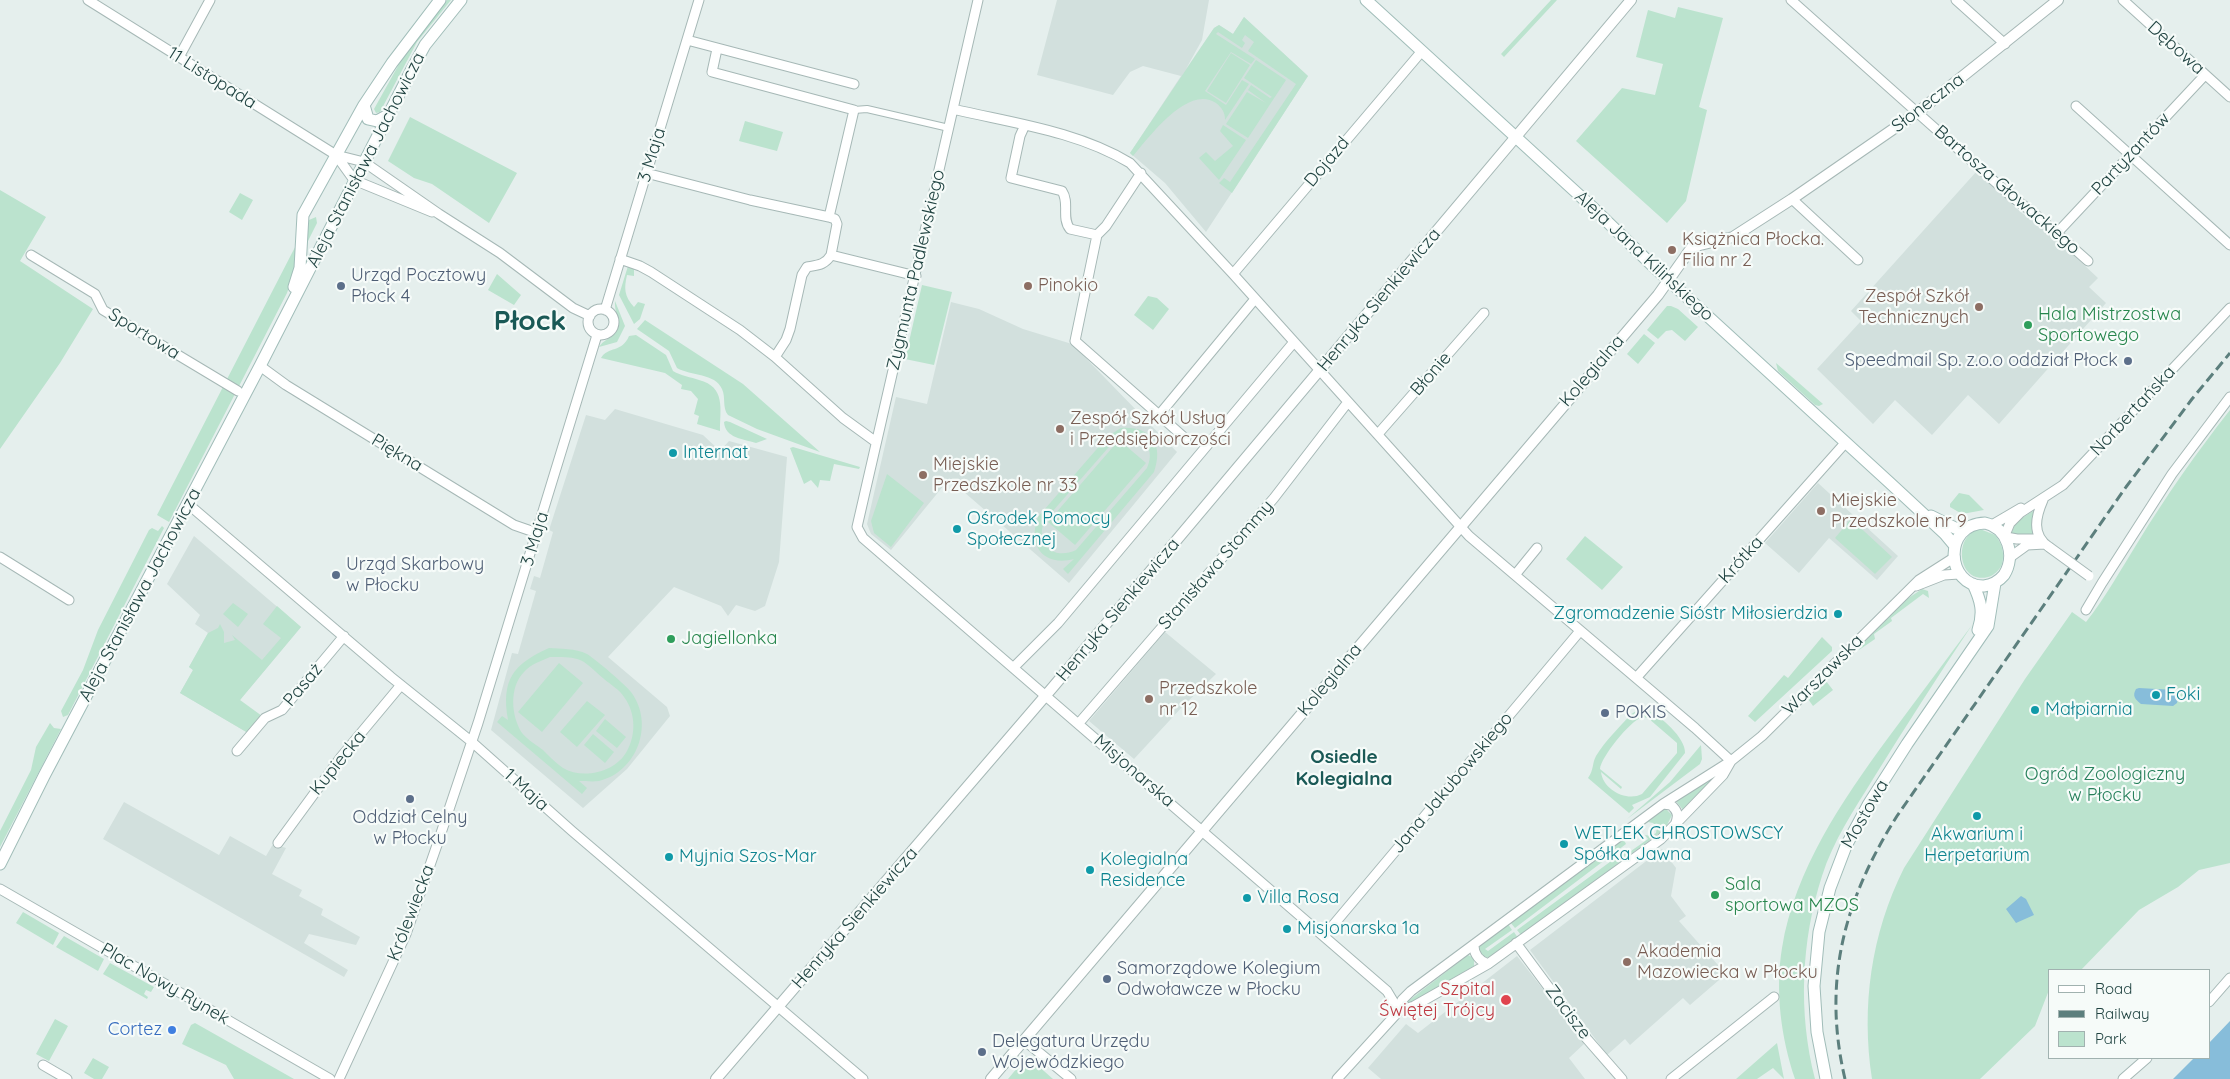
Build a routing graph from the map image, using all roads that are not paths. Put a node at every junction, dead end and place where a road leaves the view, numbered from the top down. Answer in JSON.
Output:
{"nodes":[{"id":1,"x":88,"y":0,"type":"edge"},
{"id":2,"x":210,"y":0,"type":"edge"},
{"id":3,"x":440,"y":0,"type":"edge"},
{"id":4,"x":461,"y":0,"type":"edge"},
{"id":5,"x":699,"y":0,"type":"edge"},
{"id":6,"x":978,"y":0,"type":"edge"},
{"id":7,"x":1366,"y":0,"type":"edge"},
{"id":8,"x":1631,"y":0,"type":"edge"},
{"id":9,"x":1791,"y":0,"type":"edge"},
{"id":10,"x":1956,"y":0,"type":"edge"},
{"id":11,"x":2058,"y":0,"type":"edge"},
{"id":12,"x":2123,"y":0,"type":"edge"},
{"id":13,"x":687,"y":40,"type":"junction"},
{"id":14,"x":2005,"y":44,"type":"junction"},
{"id":15,"x":717,"y":49,"type":"junction"},
{"id":16,"x":1422,"y":51,"type":"junction"},
{"id":17,"x":179,"y":57,"type":"junction"},
{"id":18,"x":2205,"y":75,"type":"junction"},
{"id":19,"x":854,"y":84,"type":"dead end"},
{"id":20,"x":2230,"y":97,"type":"edge"},
{"id":21,"x":364,"y":105,"type":"junction"},
{"id":22,"x":2076,"y":106,"type":"dead end"},
{"id":23,"x":953,"y":109,"type":"junction"},
{"id":24,"x":854,"y":110,"type":"junction"},
{"id":25,"x":1918,"y":112,"type":"junction"},
{"id":26,"x":388,"y":115,"type":"junction"},
{"id":27,"x":1024,"y":125,"type":"junction"},
{"id":28,"x":949,"y":128,"type":"junction"},
{"id":29,"x":1516,"y":138,"type":"junction"},
{"id":30,"x":336,"y":155,"type":"junction"},
{"id":31,"x":2130,"y":155,"type":"junction"},
{"id":32,"x":364,"y":162,"type":"junction"},
{"id":33,"x":646,"y":173,"type":"junction"},
{"id":34,"x":1141,"y":173,"type":"junction"},
{"id":35,"x":354,"y":180,"type":"junction"},
{"id":36,"x":1792,"y":198,"type":"junction"},
{"id":37,"x":439,"y":214,"type":"junction"},
{"id":38,"x":829,"y":217,"type":"junction"},
{"id":39,"x":2057,"y":233,"type":"junction"},
{"id":40,"x":1096,"y":235,"type":"junction"},
{"id":41,"x":2230,"y":245,"type":"edge"},
{"id":42,"x":1692,"y":247,"type":"joint"},
{"id":43,"x":31,"y":255,"type":"dead end"},
{"id":44,"x":831,"y":255,"type":"junction"},
{"id":45,"x":620,"y":259,"type":"junction"},
{"id":46,"x":1858,"y":260,"type":"dead end"},
{"id":47,"x":2088,"y":261,"type":"dead end"},
{"id":48,"x":1233,"y":274,"type":"junction"},
{"id":49,"x":916,"y":276,"type":"junction"},
{"id":50,"x":1668,"y":280,"type":"junction"},
{"id":51,"x":1255,"y":299,"type":"junction"},
{"id":52,"x":2230,"y":308,"type":"edge"},
{"id":53,"x":605,"y":310,"type":"junction"},
{"id":54,"x":1484,"y":313,"type":"dead end"},
{"id":55,"x":590,"y":316,"type":"junction"},
{"id":56,"x":280,"y":327,"type":"junction"},
{"id":57,"x":597,"y":335,"type":"junction"},
{"id":58,"x":1294,"y":342,"type":"junction"},
{"id":59,"x":775,"y":357,"type":"junction"},
{"id":60,"x":260,"y":366,"type":"junction"},
{"id":61,"x":1320,"y":371,"type":"junction"},
{"id":62,"x":243,"y":393,"type":"junction"},
{"id":63,"x":2230,"y":397,"type":"edge"},
{"id":64,"x":1348,"y":402,"type":"junction"},
{"id":65,"x":1158,"y":414,"type":"junction"},
{"id":66,"x":1378,"y":434,"type":"junction"},
{"id":67,"x":1186,"y":439,"type":"dead end"},
{"id":68,"x":876,"y":442,"type":"junction"},
{"id":69,"x":1846,"y":442,"type":"junction"},
{"id":70,"x":2043,"y":500,"type":"junction"},
{"id":71,"x":188,"y":504,"type":"junction"},
{"id":72,"x":2030,"y":506,"type":"junction"},
{"id":73,"x":1922,"y":512,"type":"junction"},
{"id":74,"x":1992,"y":525,"type":"junction"},
{"id":75,"x":1461,"y":526,"type":"junction"},
{"id":76,"x":1964,"y":528,"type":"junction"},
{"id":77,"x":537,"y":532,"type":"junction"},
{"id":78,"x":2005,"y":536,"type":"junction"},
{"id":79,"x":863,"y":538,"type":"joint"},
{"id":80,"x":2045,"y":543,"type":"junction"},
{"id":81,"x":1538,"y":548,"type":"dead end"},
{"id":82,"x":1955,"y":552,"type":"junction"},
{"id":83,"x":0,"y":556,"type":"edge"},
{"id":84,"x":2009,"y":558,"type":"junction"},
{"id":85,"x":1959,"y":574,"type":"junction"},
{"id":86,"x":1516,"y":575,"type":"junction"},
{"id":87,"x":2102,"y":582,"type":"junction"},
{"id":88,"x":1995,"y":583,"type":"junction"},
{"id":89,"x":1973,"y":584,"type":"junction"},
{"id":90,"x":1914,"y":586,"type":"junction"},
{"id":91,"x":69,"y":600,"type":"dead end"},
{"id":92,"x":2086,"y":610,"type":"dead end"},
{"id":93,"x":1580,"y":631,"type":"junction"},
{"id":94,"x":344,"y":636,"type":"junction"},
{"id":95,"x":1965,"y":657,"type":"junction"},
{"id":96,"x":1014,"y":667,"type":"junction"},
{"id":97,"x":1636,"y":678,"type":"junction"},
{"id":98,"x":401,"y":685,"type":"junction"},
{"id":99,"x":1046,"y":695,"type":"junction"},
{"id":100,"x":1079,"y":723,"type":"junction"},
{"id":101,"x":472,"y":742,"type":"junction"},
{"id":102,"x":237,"y":751,"type":"dead end"},
{"id":103,"x":1731,"y":761,"type":"junction"},
{"id":104,"x":1663,"y":804,"type":"junction"},
{"id":105,"x":1675,"y":825,"type":"junction"},
{"id":106,"x":1202,"y":830,"type":"junction"},
{"id":107,"x":278,"y":843,"type":"dead end"},
{"id":108,"x":0,"y":864,"type":"edge"},
{"id":109,"x":0,"y":889,"type":"edge"},
{"id":110,"x":1324,"y":936,"type":"junction"},
{"id":111,"x":1516,"y":944,"type":"junction"},
{"id":112,"x":1474,"y":946,"type":"junction"},
{"id":113,"x":1488,"y":964,"type":"junction"},
{"id":114,"x":2230,"y":978,"type":"edge"},
{"id":115,"x":1774,"y":997,"type":"dead end"},
{"id":116,"x":2210,"y":1001,"type":"edge"},
{"id":117,"x":778,"y":1007,"type":"junction"},
{"id":118,"x":1398,"y":1011,"type":"junction"},
{"id":119,"x":1024,"y":1040,"type":"junction"},
{"id":120,"x":2146,"y":1059,"type":"edge"},
{"id":121,"x":44,"y":1064,"type":"dead end"},
{"id":122,"x":67,"y":1079,"type":"edge"},
{"id":123,"x":330,"y":1079,"type":"edge"},
{"id":124,"x":338,"y":1079,"type":"edge"},
{"id":125,"x":716,"y":1079,"type":"edge"},
{"id":126,"x":863,"y":1079,"type":"edge"},
{"id":127,"x":991,"y":1079,"type":"edge"},
{"id":128,"x":1071,"y":1079,"type":"edge"},
{"id":129,"x":1337,"y":1079,"type":"edge"},
{"id":130,"x":1622,"y":1079,"type":"edge"},
{"id":131,"x":1671,"y":1079,"type":"edge"},
{"id":132,"x":1826,"y":1079,"type":"edge"},
{"id":133,"x":2123,"y":1079,"type":"edge"}],
"edges":[{"from":1,"to":17,"type":"street","name":"11 Listopada"},
{"from":2,"to":17,"type":"street"},
{"from":3,"to":21,"type":"main road","name":"Aleja Stanisława Jachowicza"},
{"from":4,"to":26,"type":"main road","name":"Aleja Stanisława Jachowicza"},
{"from":5,"to":13,"type":"street","name":"3 Maja"},
{"from":6,"to":23,"type":"street","name":"Zygmunta Padlewskiego"},
{"from":7,"to":16,"type":"main road","name":"Aleja Jana Kilińskiego"},
{"from":8,"to":29,"type":"street","name":"Henryka Sienkiewicza"},
{"from":9,"to":25,"type":"street","name":"Bartosza Głowackiego"},
{"from":10,"to":14,"type":"street"},
{"from":11,"to":14,"type":"street","name":"Słoneczna"},
{"from":12,"to":18,"type":"street","name":"Dębowa"},
{"from":13,"to":15,"type":"street"},
{"from":13,"to":33,"type":"street","name":"3 Maja"},
{"from":14,"to":25,"type":"street","name":"Słoneczna"},
{"from":15,"to":19,"type":"street"},
{"from":15,"to":24,"type":"street"},
{"from":16,"to":29,"type":"main road","name":"Aleja Jana Kilińskiego"},
{"from":16,"to":48,"type":"street","name":"Dojazd"},
{"from":17,"to":30,"type":"street","name":"11 Listopada"},
{"from":18,"to":20,"type":"street","name":"Dębowa"},
{"from":18,"to":31,"type":"street","name":"Partyzantów"},
{"from":21,"to":26,"type":"main road"},
{"from":21,"to":30,"type":"main road","name":"Aleja Stanisława Jachowicza"},
{"from":22,"to":31,"type":"street"},
{"from":23,"to":27,"type":"street"},
{"from":23,"to":28,"type":"street","name":"Zygmunta Padlewskiego"},
{"from":24,"to":28,"type":"street"},
{"from":24,"to":38,"type":"street"},
{"from":25,"to":36,"type":"street","name":"Słoneczna"},
{"from":25,"to":39,"type":"street","name":"Bartosza Głowackiego"},
{"from":26,"to":32,"type":"main road","name":"Aleja Stanisława Jachowicza"},
{"from":27,"to":34,"type":"street"},
{"from":27,"to":40,"type":"street"},
{"from":28,"to":49,"type":"street","name":"Zygmunta Padlewskiego"},
{"from":29,"to":50,"type":"main road","name":"Aleja Jana Kilińskiego"},
{"from":29,"to":61,"type":"street","name":"Henryka Sienkiewicza"},
{"from":30,"to":32,"type":"street","name":"11 Listopada"},
{"from":30,"to":35,"type":"street","name":"11 Listopada"},
{"from":30,"to":56,"type":"main road","name":"Aleja Stanisława Jachowicza"},
{"from":31,"to":39,"type":"street","name":"Partyzantów"},
{"from":31,"to":41,"type":"street"},
{"from":32,"to":35,"type":"main road","name":"Aleja Stanisława Jachowicza"},
{"from":32,"to":37,"type":"street","name":"11 Listopada"},
{"from":33,"to":38,"type":"street"},
{"from":33,"to":45,"type":"street","name":"3 Maja"},
{"from":34,"to":40,"type":"street"},
{"from":34,"to":48,"type":"street"},
{"from":35,"to":37,"type":"street","name":"11 Listopada"},
{"from":35,"to":56,"type":"main road","name":"Aleja Stanisława Jachowicza"},
{"from":36,"to":42,"type":"street","name":"Słoneczna"},
{"from":36,"to":46,"type":"street"},
{"from":37,"to":55,"type":"street","name":"11 Listopada"},
{"from":38,"to":44,"type":"street"},
{"from":39,"to":47,"type":"street","name":"Bartosza Głowackiego"},
{"from":40,"to":65,"type":"street"},
{"from":42,"to":50,"type":"street","name":"Kolegialna"},
{"from":43,"to":62,"type":"street","name":"Sportowa"},
{"from":44,"to":49,"type":"street"},
{"from":44,"to":59,"type":"street"},
{"from":45,"to":53,"type":"street","name":"3 Maja"},
{"from":45,"to":59,"type":"street"},
{"from":48,"to":51,"type":"street"},
{"from":49,"to":68,"type":"street","name":"Zygmunta Padlewskiego"},
{"from":50,"to":69,"type":"main road","name":"Aleja Jana Kilińskiego"},
{"from":50,"to":75,"type":"street","name":"Kolegialna"},
{"from":51,"to":58,"type":"street"},
{"from":51,"to":65,"type":"street"},
{"from":52,"to":70,"type":"street","name":"Norbertańska"},
{"from":53,"to":55,"type":"street"},
{"from":53,"to":57,"type":"street"},
{"from":54,"to":66,"type":"street","name":"Błonie"},
{"from":55,"to":57,"type":"street"},
{"from":56,"to":60,"type":"main road","name":"Aleja Stanisława Jachowicza"},
{"from":57,"to":77,"type":"street","name":"3 Maja"},
{"from":58,"to":61,"type":"street"},
{"from":58,"to":96,"type":"street"},
{"from":59,"to":68,"type":"street"},
{"from":60,"to":62,"type":"main road","name":"Aleja Stanisława Jachowicza"},
{"from":60,"to":77,"type":"street","name":"Piękna"},
{"from":61,"to":64,"type":"street"},
{"from":61,"to":99,"type":"street","name":"Henryka Sienkiewicza"},
{"from":62,"to":71,"type":"main road","name":"Aleja Stanisława Jachowicza"},
{"from":63,"to":87,"type":"street"},
{"from":64,"to":66,"type":"street"},
{"from":64,"to":100,"type":"street","name":"Stanisława Stommy"},
{"from":65,"to":67,"type":"street"},
{"from":66,"to":75,"type":"street"},
{"from":68,"to":79,"type":"street","name":"Zygmunta Padlewskiego"},
{"from":69,"to":73,"type":"main road","name":"Aleja Jana Kilińskiego"},
{"from":69,"to":97,"type":"street","name":"Krótka"},
{"from":70,"to":72,"type":"street","name":"Norbertańska"},
{"from":70,"to":80,"type":"street"},
{"from":71,"to":94,"type":"street","name":"1 Maja"},
{"from":71,"to":108,"type":"main road","name":"Aleja Stanisława Jachowicza"},
{"from":72,"to":74,"type":"street","name":"Norbertańska"},
{"from":72,"to":78,"type":"street"},
{"from":73,"to":76,"type":"main road","name":"Aleja Jana Kilińskiego"},
{"from":73,"to":82,"type":"main road","name":"Aleja Jana Kilińskiego"},
{"from":74,"to":76,"type":"main road"},
{"from":74,"to":78,"type":"main road"},
{"from":75,"to":86,"type":"street"},
{"from":75,"to":106,"type":"street","name":"Kolegialna"},
{"from":76,"to":82,"type":"main road"},
{"from":77,"to":101,"type":"street","name":"3 Maja"},
{"from":78,"to":80,"type":"street"},
{"from":78,"to":84,"type":"main road"},
{"from":79,"to":96,"type":"street","name":"Misjonarska"},
{"from":80,"to":84,"type":"street"},
{"from":80,"to":87,"type":"street","bridge":true},
{"from":81,"to":86,"type":"street"},
{"from":82,"to":85,"type":"main road"},
{"from":82,"to":90,"type":"street","name":"Warszawska"},
{"from":83,"to":91,"type":"street"},
{"from":84,"to":88,"type":"main road"},
{"from":85,"to":89,"type":"main road"},
{"from":85,"to":90,"type":"street","name":"Warszawska"},
{"from":86,"to":93,"type":"street"},
{"from":87,"to":92,"type":"street"},
{"from":88,"to":89,"type":"main road"},
{"from":88,"to":95,"type":"main road","name":"Mostowa"},
{"from":89,"to":95,"type":"main road","name":"Mostowa"},
{"from":90,"to":103,"type":"street","name":"Warszawska"},
{"from":93,"to":97,"type":"street"},
{"from":93,"to":110,"type":"street","name":"Jana Jakubowskiego"},
{"from":94,"to":98,"type":"street","name":"1 Maja"},
{"from":94,"to":102,"type":"street","name":"Pasaż"},
{"from":95,"to":132,"type":"main road","name":"Mostowa"},
{"from":96,"to":99,"type":"street","name":"Misjonarska"},
{"from":97,"to":103,"type":"street"},
{"from":98,"to":101,"type":"street","name":"1 Maja"},
{"from":98,"to":107,"type":"street","name":"Kupiecka"},
{"from":99,"to":100,"type":"street","name":"Misjonarska"},
{"from":99,"to":117,"type":"street","name":"Henryka Sienkiewicza"},
{"from":100,"to":106,"type":"street","name":"Misjonarska"},
{"from":101,"to":117,"type":"street","name":"1 Maja"},
{"from":101,"to":124,"type":"street","name":"Królewiecka"},
{"from":103,"to":104,"type":"street"},
{"from":103,"to":105,"type":"street"},
{"from":104,"to":105,"type":"street"},
{"from":104,"to":112,"type":"street"},
{"from":105,"to":111,"type":"street"},
{"from":106,"to":110,"type":"street","name":"Misjonarska"},
{"from":106,"to":119,"type":"street","name":"Kolegialna"},
{"from":109,"to":123,"type":"street","name":"Plac Nowy Rynek"},
{"from":110,"to":118,"type":"street","name":"Misjonarska"},
{"from":111,"to":113,"type":"street"},
{"from":111,"to":130,"type":"street","name":"Zacisze"},
{"from":112,"to":113,"type":"street"},
{"from":112,"to":118,"type":"street"},
{"from":113,"to":118,"type":"street"},
{"from":114,"to":116,"type":"street"},
{"from":115,"to":131,"type":"street"},
{"from":117,"to":125,"type":"street","name":"Henryka Sienkiewicza"},
{"from":117,"to":126,"type":"street","name":"1 Maja"},
{"from":118,"to":129,"type":"street"},
{"from":119,"to":127,"type":"street","name":"Kolegialna"},
{"from":119,"to":128,"type":"street"},
{"from":120,"to":133,"type":"street"},
{"from":121,"to":122,"type":"street"}]}
